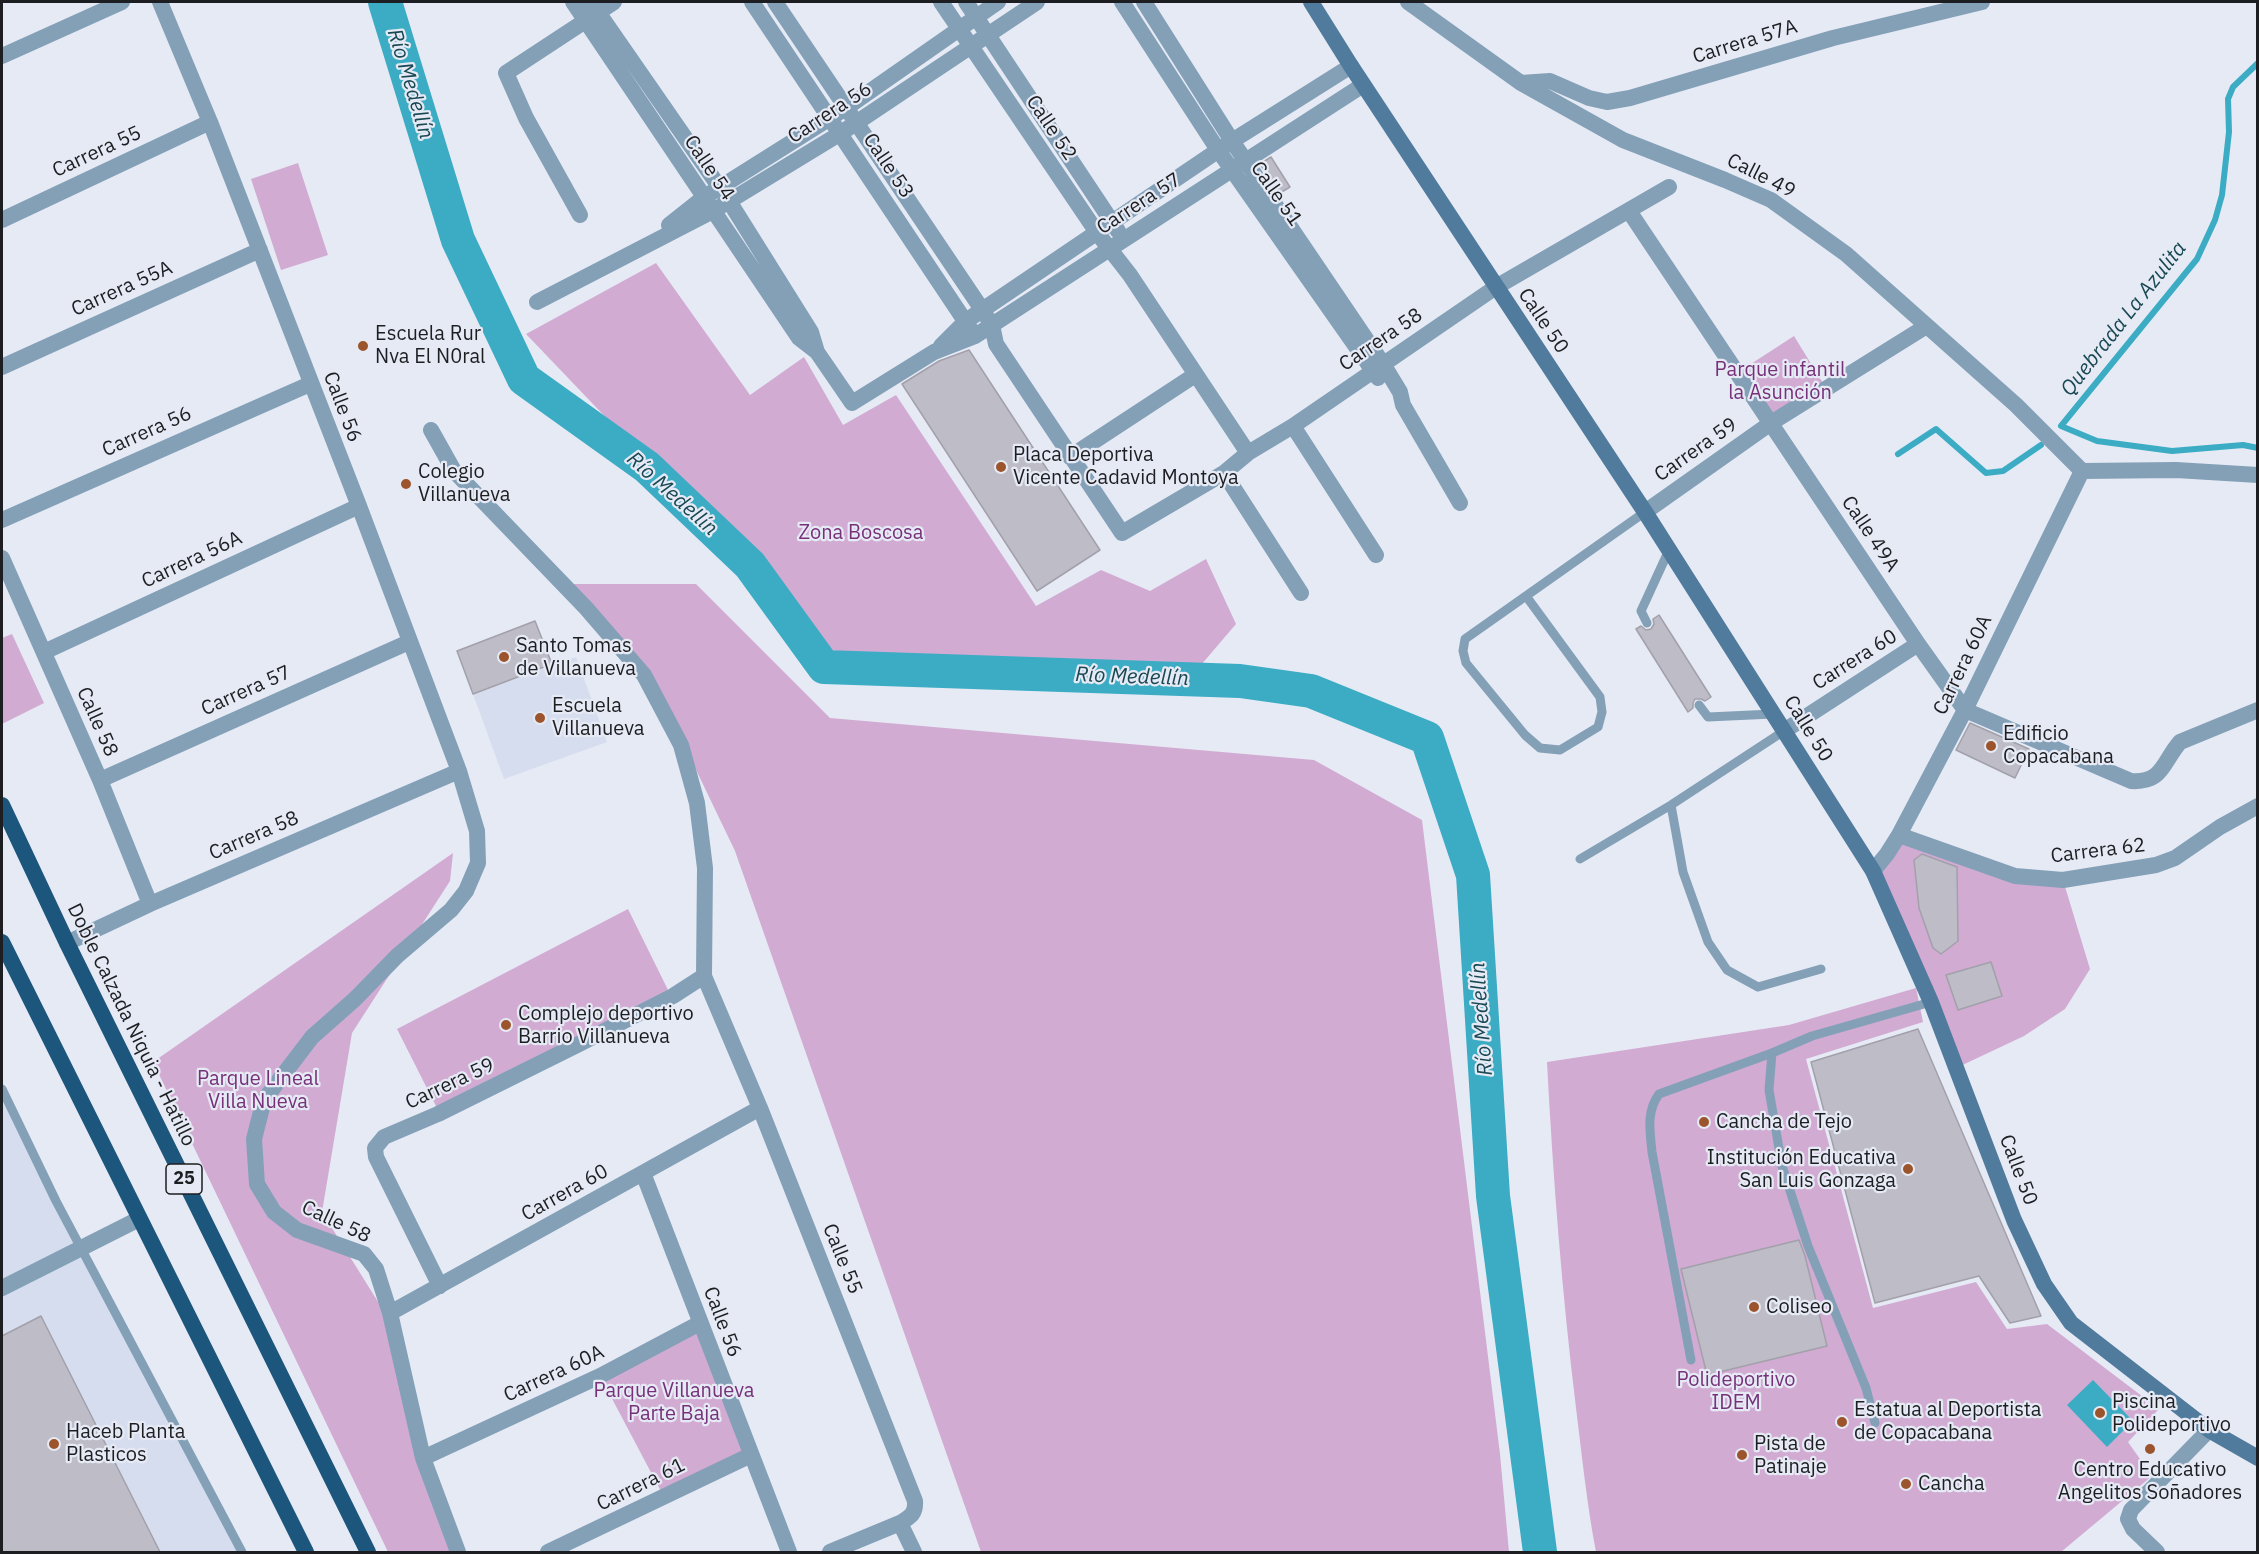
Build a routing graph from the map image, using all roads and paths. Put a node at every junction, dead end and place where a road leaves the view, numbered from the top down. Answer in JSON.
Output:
{"nodes":[{"id":1,"x":122,"y":2,"type":"edge"},
{"id":2,"x":160,"y":2,"type":"edge"},
{"id":3,"x":573,"y":2,"type":"edge"},
{"id":4,"x":614,"y":2,"type":"edge"},
{"id":5,"x":752,"y":2,"type":"edge"},
{"id":6,"x":775,"y":2,"type":"edge"},
{"id":7,"x":941,"y":2,"type":"edge"},
{"id":8,"x":966,"y":2,"type":"edge"},
{"id":9,"x":998,"y":2,"type":"edge"},
{"id":10,"x":1037,"y":2,"type":"edge"},
{"id":11,"x":1122,"y":2,"type":"edge"},
{"id":12,"x":1144,"y":2,"type":"edge"},
{"id":13,"x":1311,"y":2,"type":"edge"},
{"id":14,"x":1408,"y":2,"type":"edge"},
{"id":15,"x":1982,"y":2,"type":"edge"},
{"id":16,"x":591,"y":11,"type":"edge"},
{"id":17,"x":975,"y":16,"type":"junction"},
{"id":18,"x":959,"y":28,"type":"junction"},
{"id":19,"x":988,"y":33,"type":"junction"},
{"id":20,"x":970,"y":46,"type":"junction"},
{"id":21,"x":2,"y":56,"type":"edge"},
{"id":22,"x":1350,"y":66,"type":"junction"},
{"id":23,"x":1521,"y":83,"type":"junction"},
{"id":24,"x":1364,"y":85,"type":"junction"},
{"id":25,"x":846,"y":108,"type":"junction"},
{"id":26,"x":830,"y":118,"type":"junction"},
{"id":27,"x":210,"y":122,"type":"junction"},
{"id":28,"x":855,"y":123,"type":"junction"},
{"id":29,"x":841,"y":133,"type":"junction"},
{"id":30,"x":1225,"y":145,"type":"junction"},
{"id":31,"x":1239,"y":164,"type":"junction"},
{"id":32,"x":1669,"y":187,"type":"dead end"},
{"id":33,"x":724,"y":195,"type":"junction"},
{"id":34,"x":708,"y":205,"type":"junction"},
{"id":35,"x":1629,"y":212,"type":"junction"},
{"id":36,"x":580,"y":215,"type":"dead end"},
{"id":37,"x":2,"y":220,"type":"edge"},
{"id":38,"x":1113,"y":223,"type":"junction"},
{"id":39,"x":1098,"y":234,"type":"junction"},
{"id":40,"x":1116,"y":245,"type":"junction"},
{"id":41,"x":260,"y":250,"type":"junction"},
{"id":42,"x":1496,"y":287,"type":"junction"},
{"id":43,"x":537,"y":302,"type":"dead end"},
{"id":44,"x":983,"y":310,"type":"junction"},
{"id":45,"x":966,"y":321,"type":"junction"},
{"id":46,"x":992,"y":325,"type":"junction"},
{"id":47,"x":1925,"y":327,"type":"junction"},
{"id":48,"x":975,"y":336,"type":"junction"},
{"id":49,"x":996,"y":345,"type":"junction"},
{"id":50,"x":817,"y":352,"type":"junction"},
{"id":51,"x":934,"y":352,"type":"junction"},
{"id":52,"x":2,"y":367,"type":"edge"},
{"id":53,"x":1378,"y":367,"type":"junction"},
{"id":54,"x":1195,"y":375,"type":"junction"},
{"id":55,"x":310,"y":384,"type":"junction"},
{"id":56,"x":852,"y":403,"type":"joint"},
{"id":57,"x":1771,"y":423,"type":"junction"},
{"id":58,"x":1293,"y":426,"type":"junction"},
{"id":59,"x":431,"y":430,"type":"dead end"},
{"id":60,"x":1248,"y":453,"type":"junction"},
{"id":61,"x":1070,"y":457,"type":"junction"},
{"id":62,"x":2082,"y":471,"type":"junction"},
{"id":63,"x":1224,"y":473,"type":"junction"},
{"id":64,"x":2258,"y":475,"type":"edge"},
{"id":65,"x":1460,"y":503,"type":"dead end"},
{"id":66,"x":358,"y":506,"type":"junction"},
{"id":67,"x":1645,"y":512,"type":"junction"},
{"id":68,"x":2,"y":520,"type":"edge"},
{"id":69,"x":1122,"y":533,"type":"joint"},
{"id":70,"x":1669,"y":550,"type":"junction"},
{"id":71,"x":1376,"y":555,"type":"dead end"},
{"id":72,"x":2,"y":558,"type":"edge"},
{"id":73,"x":1301,"y":594,"type":"dead end"},
{"id":74,"x":1526,"y":596,"type":"junction"},
{"id":75,"x":1647,"y":623,"type":"dead end"},
{"id":76,"x":409,"y":642,"type":"junction"},
{"id":77,"x":1918,"y":644,"type":"junction"},
{"id":78,"x":44,"y":652,"type":"junction"},
{"id":79,"x":1699,"y":705,"type":"dead end"},
{"id":80,"x":1965,"y":710,"type":"junction"},
{"id":81,"x":2258,"y":710,"type":"edge"},
{"id":82,"x":1773,"y":714,"type":"junction"},
{"id":83,"x":1784,"y":730,"type":"junction"},
{"id":84,"x":459,"y":771,"type":"junction"},
{"id":85,"x":100,"y":780,"type":"junction"},
{"id":86,"x":1671,"y":805,"type":"junction"},
{"id":87,"x":2,"y":806,"type":"edge"},
{"id":88,"x":2258,"y":806,"type":"edge"},
{"id":89,"x":477,"y":831,"type":"joint"},
{"id":90,"x":1899,"y":835,"type":"junction"},
{"id":91,"x":1580,"y":859,"type":"dead end"},
{"id":92,"x":1872,"y":871,"type":"junction"},
{"id":93,"x":150,"y":904,"type":"junction"},
{"id":94,"x":2,"y":942,"type":"edge"},
{"id":95,"x":67,"y":943,"type":"junction"},
{"id":96,"x":1821,"y":969,"type":"dead end"},
{"id":97,"x":704,"y":976,"type":"junction"},
{"id":98,"x":1931,"y":1002,"type":"junction"},
{"id":99,"x":1773,"y":1053,"type":"junction"},
{"id":100,"x":2,"y":1089,"type":"edge"},
{"id":101,"x":759,"y":1108,"type":"junction"},
{"id":102,"x":643,"y":1173,"type":"junction"},
{"id":103,"x":139,"y":1219,"type":"junction"},
{"id":104,"x":81,"y":1247,"type":"junction"},
{"id":105,"x":440,"y":1287,"type":"junction"},
{"id":106,"x":2,"y":1288,"type":"edge"},
{"id":107,"x":390,"y":1313,"type":"junction"},
{"id":108,"x":700,"y":1323,"type":"junction"},
{"id":109,"x":1690,"y":1360,"type":"dead end"},
{"id":110,"x":1875,"y":1423,"type":"dead end"},
{"id":111,"x":2209,"y":1430,"type":"junction"},
{"id":112,"x":751,"y":1455,"type":"junction"},
{"id":113,"x":423,"y":1458,"type":"junction"},
{"id":114,"x":2258,"y":1458,"type":"edge"},
{"id":115,"x":900,"y":1522,"type":"junction"},
{"id":116,"x":242,"y":1552,"type":"edge"},
{"id":117,"x":306,"y":1552,"type":"edge"},
{"id":118,"x":368,"y":1552,"type":"edge"},
{"id":119,"x":458,"y":1552,"type":"edge"},
{"id":120,"x":548,"y":1552,"type":"edge"},
{"id":121,"x":789,"y":1552,"type":"edge"},
{"id":122,"x":831,"y":1552,"type":"edge"},
{"id":123,"x":914,"y":1552,"type":"edge"},
{"id":124,"x":2157,"y":1552,"type":"edge"}],
"edges":[{"from":1,"to":21,"type":"street"},
{"from":2,"to":27,"type":"street","name":"Calle 56"},
{"from":3,"to":16,"type":"street","name":"Calle 54"},
{"from":4,"to":16,"type":"street"},
{"from":5,"to":26,"type":"street","name":"Calle 53"},
{"from":6,"to":25,"type":"street","name":"Calle 53"},
{"from":7,"to":18,"type":"street","name":"Calle 52"},
{"from":8,"to":17,"type":"street","name":"Calle 52"},
{"from":9,"to":17,"type":"street","name":"Carrera 56"},
{"from":10,"to":19,"type":"street","name":"Carrera 56"},
{"from":11,"to":30,"type":"street","name":"Calle 51"},
{"from":12,"to":30,"type":"street","name":"Calle 51"},
{"from":13,"to":22,"type":"main road","name":"Calle 50"},
{"from":14,"to":23,"type":"street","name":"Calle 49"},
{"from":15,"to":23,"type":"street","name":"Carrera 57A"},
{"from":16,"to":33,"type":"street","name":"Calle 54"},
{"from":16,"to":34,"type":"street","name":"Calle 54"},
{"from":16,"to":36,"type":"street"},
{"from":17,"to":18,"type":"street","name":"Carrera 56"},
{"from":17,"to":19,"type":"street","name":"Calle 52"},
{"from":18,"to":20,"type":"street","name":"Calle 52"},
{"from":18,"to":25,"type":"street","name":"Carrera 56"},
{"from":19,"to":20,"type":"street","name":"Carrera 56"},
{"from":19,"to":38,"type":"street","name":"Calle 52"},
{"from":20,"to":28,"type":"street","name":"Carrera 56"},
{"from":20,"to":39,"type":"street","name":"Calle 52"},
{"from":22,"to":24,"type":"main road","name":"Calle 50"},
{"from":22,"to":30,"type":"street","name":"Carrera 57"},
{"from":23,"to":47,"type":"street","name":"Calle 49"},
{"from":24,"to":31,"type":"street","name":"Carrera 57"},
{"from":24,"to":42,"type":"main road","name":"Calle 50"},
{"from":25,"to":26,"type":"street","name":"Carrera 56"},
{"from":25,"to":28,"type":"street","name":"Calle 53"},
{"from":26,"to":29,"type":"street","name":"Calle 53"},
{"from":26,"to":33,"type":"street","name":"Carrera 56"},
{"from":27,"to":37,"type":"street","name":"Carrera 55"},
{"from":27,"to":41,"type":"street","name":"Calle 56"},
{"from":28,"to":29,"type":"street","name":"Carrera 56"},
{"from":28,"to":44,"type":"street","name":"Calle 53"},
{"from":29,"to":33,"type":"street","name":"Carrera 56"},
{"from":29,"to":45,"type":"street","name":"Calle 53"},
{"from":30,"to":31,"type":"street","name":"Calle 51"},
{"from":30,"to":38,"type":"street","name":"Carrera 57"},
{"from":31,"to":40,"type":"street","name":"Carrera 57"},
{"from":31,"to":53,"type":"street","name":"Calle 51"},
{"from":32,"to":35,"type":"street","name":"Carrera 58"},
{"from":33,"to":34,"type":"street","name":"Carrera 56"},
{"from":33,"to":50,"type":"street","name":"Calle 54"},
{"from":34,"to":43,"type":"street","name":"Carrera 56"},
{"from":34,"to":50,"type":"street","name":"Calle 54"},
{"from":35,"to":42,"type":"street","name":"Carrera 58"},
{"from":35,"to":57,"type":"street","name":"Calle 49A"},
{"from":38,"to":39,"type":"street","name":"Carrera 57"},
{"from":38,"to":40,"type":"street","name":"Calle 52"},
{"from":39,"to":40,"type":"street","name":"Calle 52"},
{"from":39,"to":44,"type":"street","name":"Carrera 57"},
{"from":40,"to":46,"type":"street","name":"Carrera 57"},
{"from":40,"to":54,"type":"street","name":"Calle 52"},
{"from":41,"to":52,"type":"street","name":"Carrera 55A"},
{"from":41,"to":55,"type":"street","name":"Calle 56"},
{"from":42,"to":53,"type":"street","name":"Carrera 58"},
{"from":42,"to":67,"type":"main road","name":"Calle 50"},
{"from":44,"to":45,"type":"street","name":"Carrera 57"},
{"from":44,"to":46,"type":"street","name":"Calle 53"},
{"from":45,"to":48,"type":"street","name":"Calle 53"},
{"from":45,"to":51,"type":"street","name":"Carrera 57"},
{"from":46,"to":48,"type":"street","name":"Carrera 57"},
{"from":46,"to":49,"type":"street","name":"Calle 53"},
{"from":47,"to":57,"type":"street","name":"Carrera 59"},
{"from":47,"to":62,"type":"street","name":"Calle 49"},
{"from":48,"to":49,"type":"street"},
{"from":48,"to":51,"type":"street","name":"Carrera 57"},
{"from":49,"to":61,"type":"street","name":"Calle 53"},
{"from":50,"to":56,"type":"street","name":"Calle 54"},
{"from":51,"to":56,"type":"street","name":"Carrera 57"},
{"from":53,"to":58,"type":"street","name":"Carrera 58"},
{"from":53,"to":65,"type":"street","name":"Calle 51"},
{"from":54,"to":60,"type":"street","name":"Calle 52"},
{"from":54,"to":61,"type":"street"},
{"from":55,"to":66,"type":"street","name":"Calle 56"},
{"from":55,"to":68,"type":"street","name":"Carrera 56"},
{"from":57,"to":67,"type":"street","name":"Carrera 59"},
{"from":57,"to":77,"type":"street","name":"Calle 49A"},
{"from":58,"to":60,"type":"street","name":"Carrera 58"},
{"from":58,"to":71,"type":"street"},
{"from":59,"to":97,"type":"street"},
{"from":60,"to":63,"type":"street","name":"Carrera 58"},
{"from":61,"to":69,"type":"street","name":"Calle 53"},
{"from":62,"to":64,"type":"street"},
{"from":62,"to":80,"type":"street","name":"Carrera 60A"},
{"from":63,"to":69,"type":"street","name":"Carrera 58"},
{"from":63,"to":73,"type":"street"},
{"from":66,"to":76,"type":"street","name":"Calle 56"},
{"from":66,"to":78,"type":"street","name":"Carrera 56A"},
{"from":67,"to":70,"type":"main road","name":"Calle 50"},
{"from":67,"to":74,"type":"lane"},
{"from":70,"to":75,"type":"lane"},
{"from":70,"to":82,"type":"main road","name":"Calle 50"},
{"from":72,"to":78,"type":"street","name":"Calle 58"},
{"from":74,"to":74,"type":"lane"},
{"from":76,"to":84,"type":"street","name":"Calle 56"},
{"from":76,"to":85,"type":"street","name":"Carrera 57"},
{"from":77,"to":80,"type":"street","name":"Calle 49A"},
{"from":77,"to":83,"type":"street","name":"Carrera 60"},
{"from":78,"to":85,"type":"street","name":"Calle 58"},
{"from":79,"to":82,"type":"lane"},
{"from":80,"to":81,"type":"street"},
{"from":80,"to":90,"type":"street","name":"Carrera 60A"},
{"from":82,"to":83,"type":"main road","name":"Calle 50"},
{"from":83,"to":86,"type":"lane"},
{"from":83,"to":92,"type":"main road","name":"Calle 50"},
{"from":84,"to":89,"type":"street","name":"Calle 56"},
{"from":84,"to":93,"type":"street","name":"Carrera 58"},
{"from":85,"to":93,"type":"street","name":"Calle 58"},
{"from":86,"to":91,"type":"lane"},
{"from":86,"to":96,"type":"lane"},
{"from":87,"to":95,"type":"highway","name":"Doble Calzada Niquia - Hatillo","number":"25"},
{"from":88,"to":90,"type":"street","name":"Carrera 62"},
{"from":89,"to":107,"type":"street","name":"Calle 58"},
{"from":90,"to":92,"type":"street","name":"Carrera 60A"},
{"from":92,"to":98,"type":"main road","name":"Calle 50"},
{"from":93,"to":95,"type":"street","name":"Carrera 58"},
{"from":94,"to":103,"type":"highway"},
{"from":95,"to":118,"type":"highway","name":"Doble Calzada Niquia - Hatillo","number":"25"},
{"from":97,"to":101,"type":"street","name":"Calle 55"},
{"from":97,"to":105,"type":"street","name":"Carrera 59"},
{"from":98,"to":99,"type":"lane"},
{"from":98,"to":111,"type":"main road","name":"Calle 50"},
{"from":99,"to":109,"type":"lane"},
{"from":99,"to":110,"type":"lane"},
{"from":100,"to":104,"type":"lane"},
{"from":101,"to":102,"type":"street","name":"Carrera 60"},
{"from":101,"to":115,"type":"street","name":"Calle 55"},
{"from":102,"to":105,"type":"street","name":"Carrera 60"},
{"from":102,"to":108,"type":"street","name":"Calle 56"},
{"from":103,"to":104,"type":"street"},
{"from":103,"to":117,"type":"highway"},
{"from":104,"to":106,"type":"street"},
{"from":104,"to":116,"type":"lane"},
{"from":105,"to":107,"type":"street","name":"Carrera 60"},
{"from":107,"to":113,"type":"street","name":"Calle 58"},
{"from":108,"to":112,"type":"street","name":"Calle 56"},
{"from":108,"to":113,"type":"street","name":"Carrera 60A"},
{"from":111,"to":114,"type":"main road","name":"Calle 50"},
{"from":111,"to":124,"type":"street"},
{"from":112,"to":120,"type":"street","name":"Carrera 61"},
{"from":112,"to":121,"type":"street","name":"Calle 56"},
{"from":113,"to":119,"type":"street","name":"Calle 58"},
{"from":115,"to":122,"type":"street"},
{"from":115,"to":123,"type":"street"}]}
